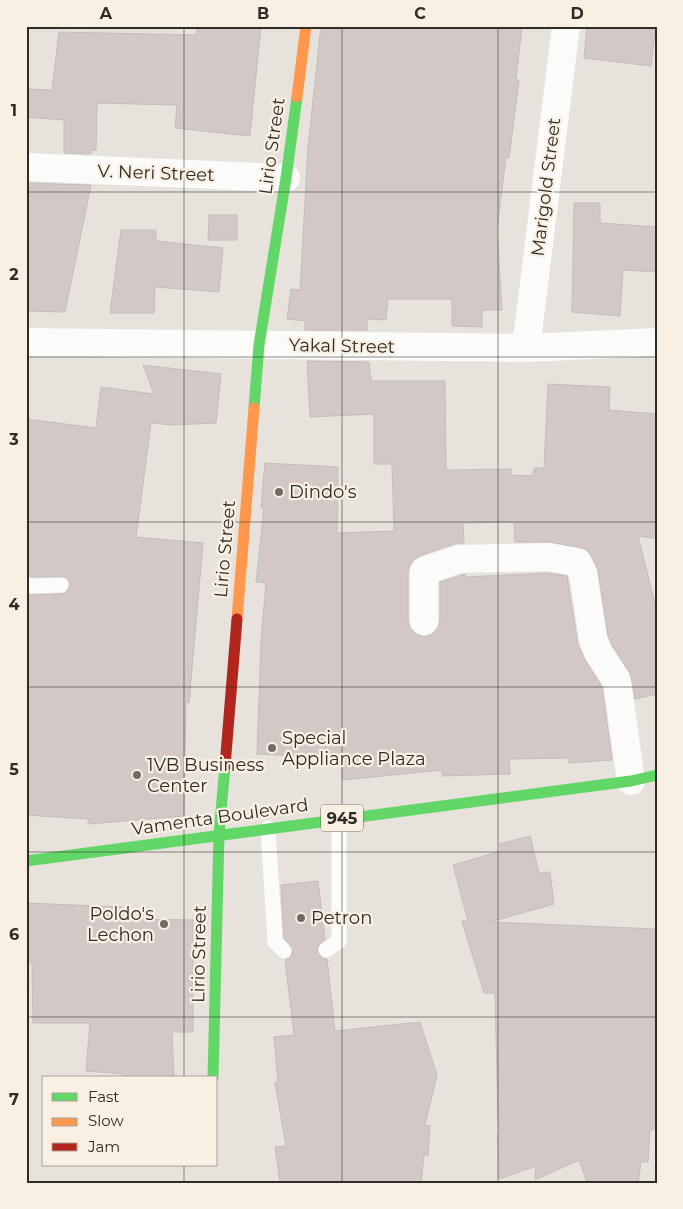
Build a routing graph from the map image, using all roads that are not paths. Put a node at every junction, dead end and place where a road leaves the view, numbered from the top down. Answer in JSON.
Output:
{"nodes":[{"id":1,"x":306,"y":26,"type":"edge"},
{"id":2,"x":566,"y":26,"type":"edge"},
{"id":3,"x":26,"y":167,"type":"edge"},
{"id":4,"x":286,"y":178,"type":"junction"},
{"id":5,"x":26,"y":342,"type":"edge"},
{"id":6,"x":657,"y":342,"type":"edge"},
{"id":7,"x":259,"y":345,"type":"junction"},
{"id":8,"x":526,"y":348,"type":"junction"},
{"id":9,"x":26,"y":584,"type":"edge"},
{"id":10,"x":61,"y":585,"type":"dead end"},
{"id":11,"x":424,"y":621,"type":"dead end"},
{"id":12,"x":644,"y":778,"type":"edge"},
{"id":13,"x":339,"y":819,"type":"junction"},
{"id":14,"x":268,"y":828,"type":"junction"},
{"id":15,"x":219,"y":834,"type":"junction"},
{"id":16,"x":26,"y":861,"type":"edge"},
{"id":17,"x":326,"y":950,"type":"dead end"},
{"id":18,"x":284,"y":951,"type":"dead end"},
{"id":19,"x":214,"y":1076,"type":"edge"}],
"edges":[{"from":1,"to":4,"type":"street","name":"Lirio Street"},
{"from":2,"to":8,"type":"street","name":"Marigold Street"},
{"from":3,"to":4,"type":"street","name":"V. Neri Street"},
{"from":4,"to":7,"type":"street","name":"Lirio Street"},
{"from":5,"to":7,"type":"street","name":"Yakal Street"},
{"from":6,"to":8,"type":"street","name":"Yakal Street"},
{"from":7,"to":8,"type":"street","name":"Yakal Street"},
{"from":7,"to":15,"type":"street","name":"Lirio Street"},
{"from":9,"to":10,"type":"lane"},
{"from":11,"to":12,"type":"street"},
{"from":12,"to":13,"type":"street","name":"Vamenta Boulevard","number":"945"},
{"from":13,"to":14,"type":"street","name":"Vamenta Boulevard","number":"945"},
{"from":13,"to":17,"type":"lane"},
{"from":14,"to":15,"type":"street","name":"Vamenta Boulevard","number":"945"},
{"from":14,"to":18,"type":"lane"},
{"from":15,"to":16,"type":"street","name":"Vamenta Boulevard","number":"945"},
{"from":15,"to":19,"type":"street","name":"Lirio Street"}]}
